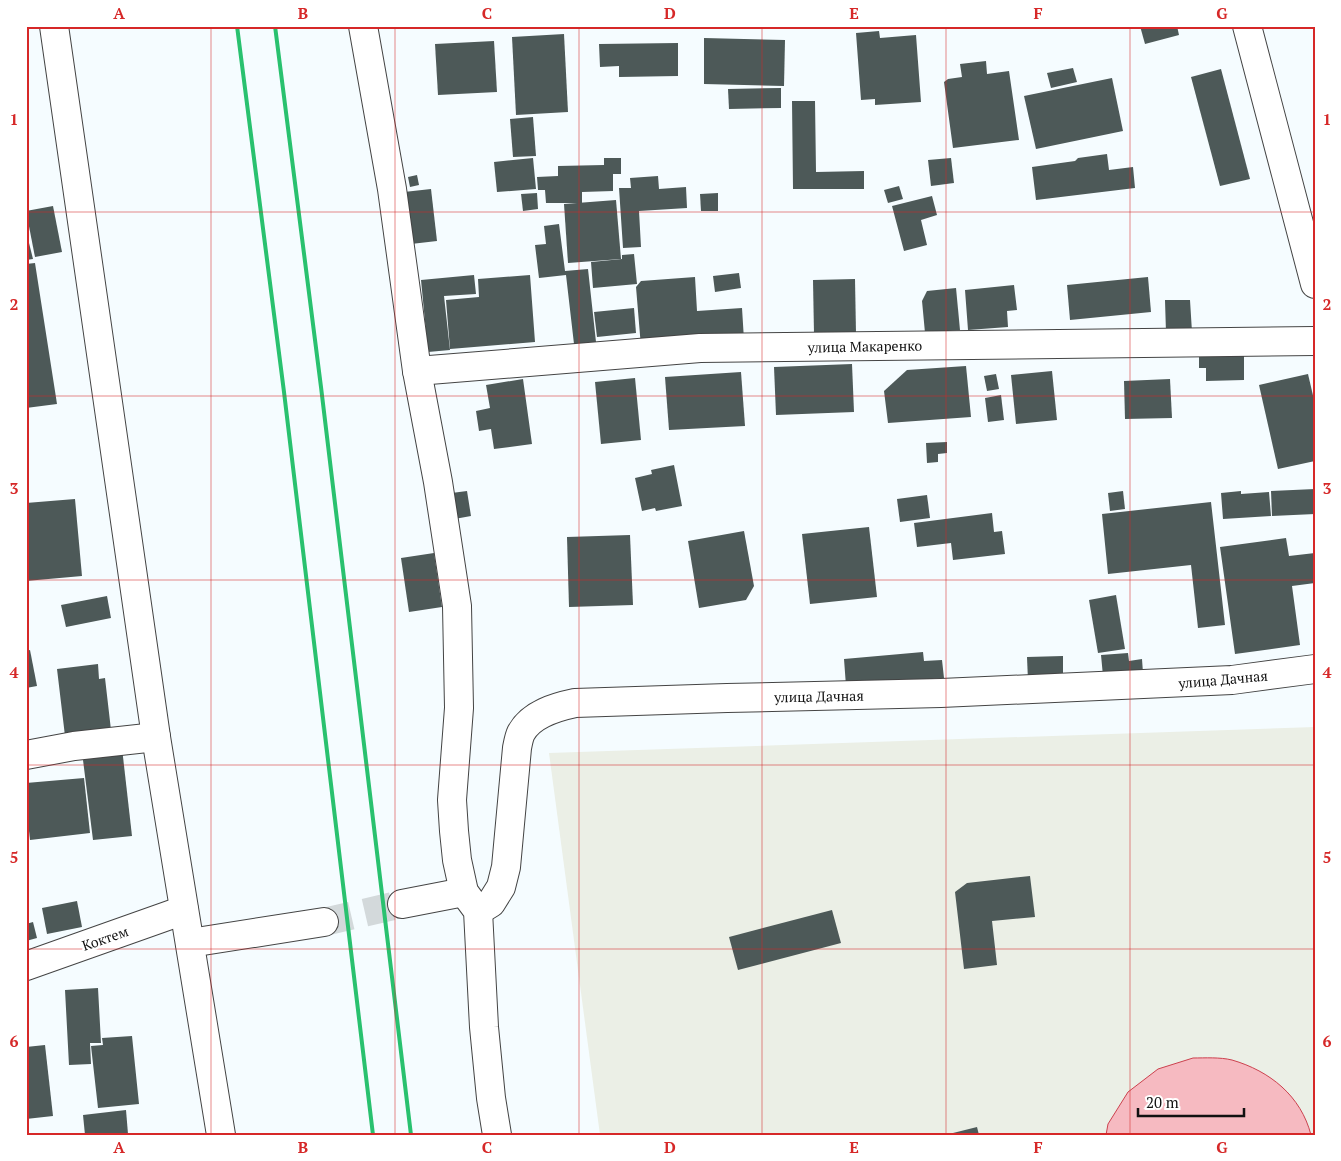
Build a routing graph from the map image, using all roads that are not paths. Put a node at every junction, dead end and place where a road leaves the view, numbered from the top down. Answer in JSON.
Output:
{"nodes":[{"id":1,"x":54,"y":26,"type":"edge"},
{"id":2,"x":363,"y":26,"type":"edge"},
{"id":3,"x":1247,"y":26,"type":"edge"},
{"id":4,"x":1315,"y":284,"type":"edge"},
{"id":5,"x":1315,"y":341,"type":"edge"},
{"id":6,"x":416,"y":371,"type":"junction"},
{"id":7,"x":1315,"y":668,"type":"edge"},
{"id":8,"x":156,"y":737,"type":"junction"},
{"id":9,"x":26,"y":755,"type":"edge"},
{"id":10,"x":471,"y":902,"type":"junction"},
{"id":11,"x":402,"y":904,"type":"tunnel mouth"},
{"id":12,"x":184,"y":910,"type":"junction"},
{"id":13,"x":324,"y":922,"type":"tunnel mouth"},
{"id":14,"x":190,"y":943,"type":"junction"},
{"id":15,"x":26,"y":966,"type":"edge"},
{"id":16,"x":221,"y":1135,"type":"edge"},
{"id":17,"x":497,"y":1135,"type":"edge"}],
"edges":[{"from":1,"to":8,"type":"street"},
{"from":2,"to":6,"type":"street"},
{"from":3,"to":4,"type":"street"},
{"from":5,"to":6,"type":"street","name":"улица Макаренко"},
{"from":6,"to":10,"type":"street"},
{"from":7,"to":10,"type":"street","name":"улица Дачная"},
{"from":8,"to":9,"type":"street"},
{"from":8,"to":12,"type":"street"},
{"from":10,"to":11,"type":"street"},
{"from":10,"to":17,"type":"street"},
{"from":12,"to":14,"type":"street"},
{"from":12,"to":15,"type":"street","name":"Коктем"},
{"from":13,"to":14,"type":"street"},
{"from":14,"to":16,"type":"street"}]}
